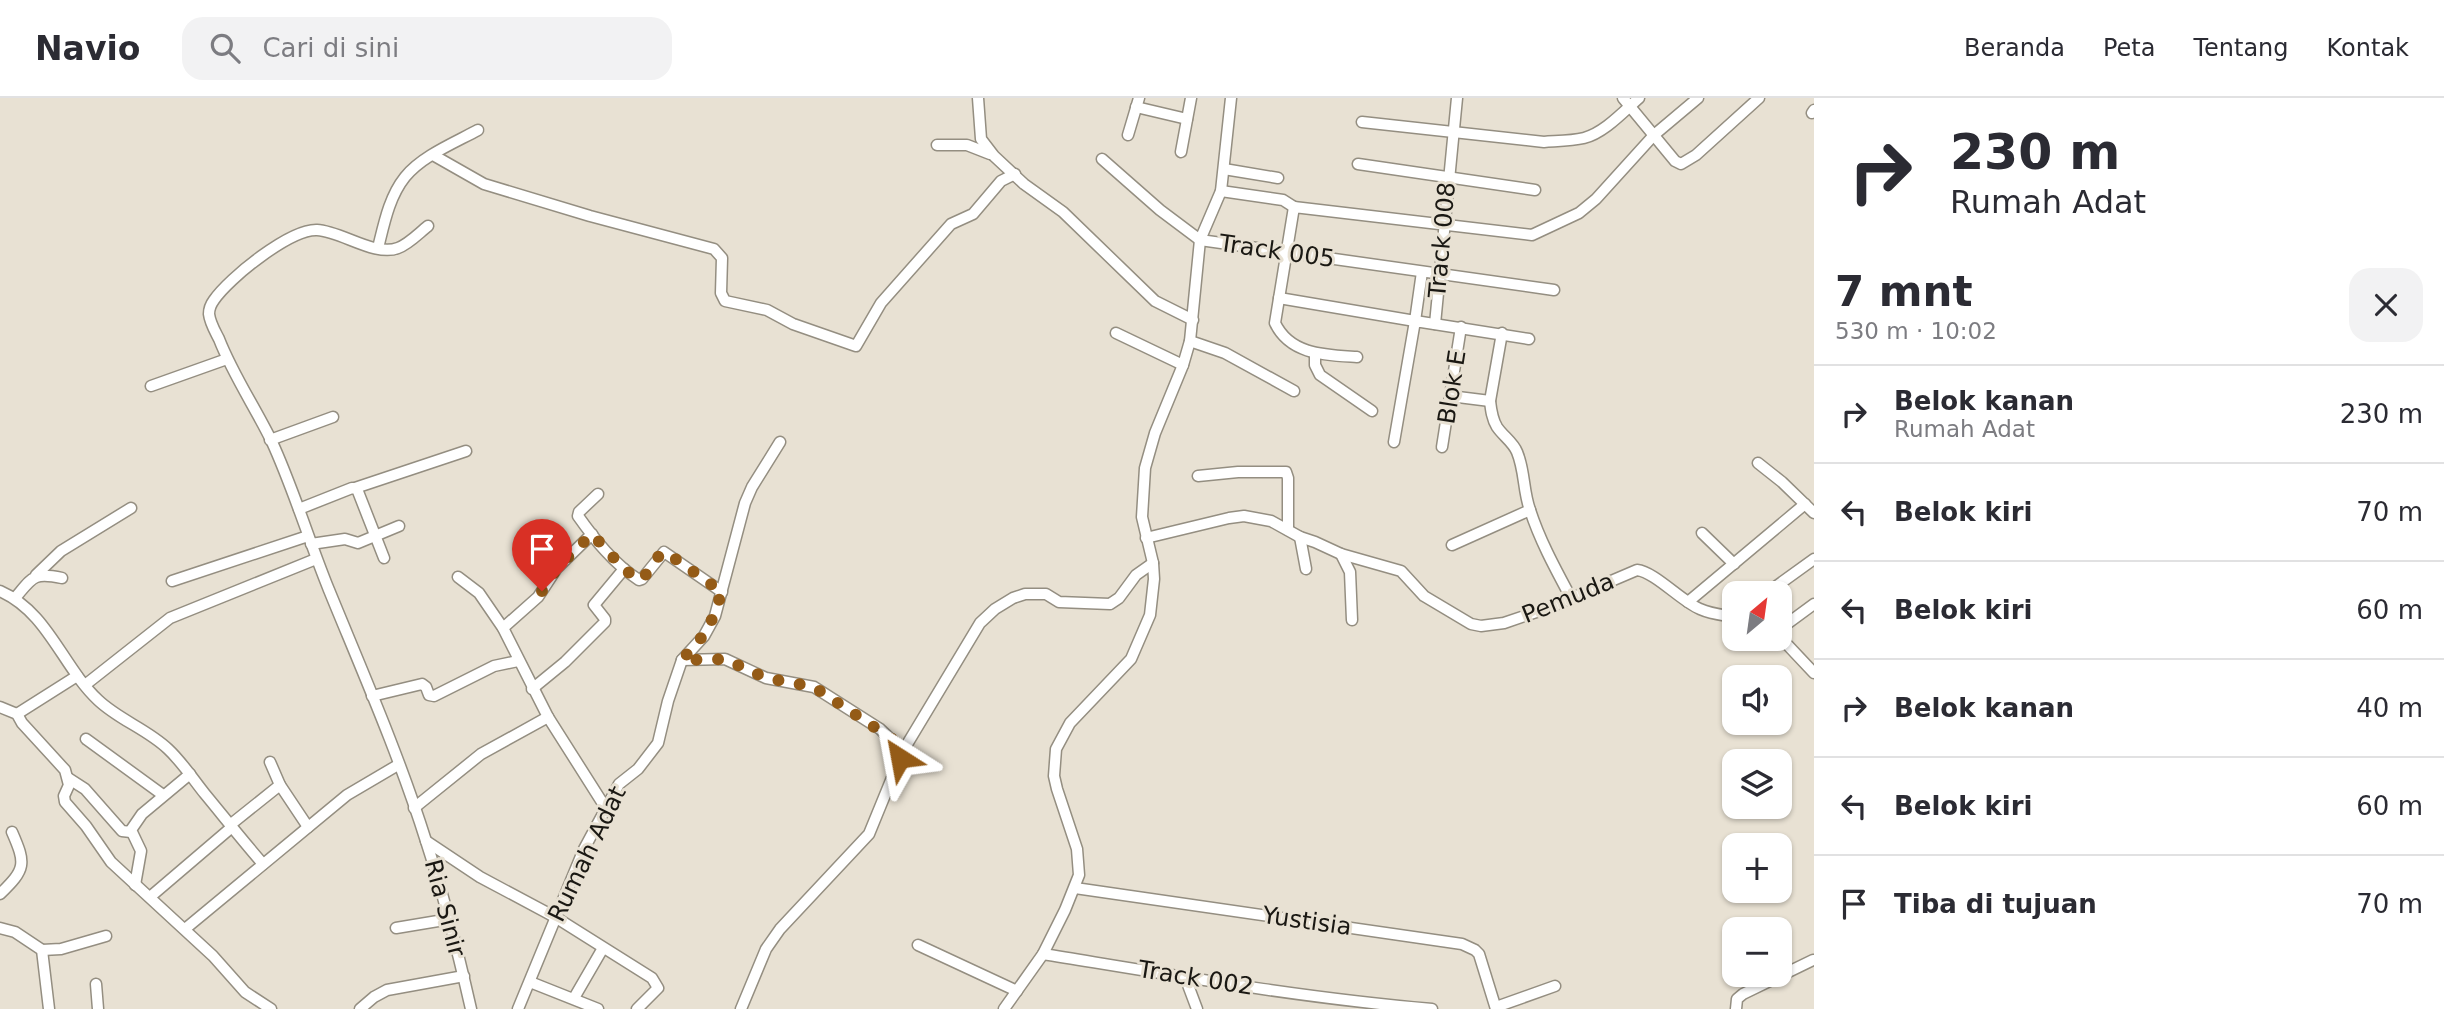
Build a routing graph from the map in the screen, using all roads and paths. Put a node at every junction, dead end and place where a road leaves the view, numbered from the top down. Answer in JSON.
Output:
{"nodes":[{"id":1,"x":978,"y":98,"type":"edge"},
{"id":2,"x":1191,"y":98,"type":"edge"},
{"id":3,"x":1231,"y":98,"type":"edge"},
{"id":4,"x":1457,"y":98,"type":"edge"},
{"id":5,"x":1639,"y":98,"type":"edge"},
{"id":6,"x":1698,"y":98,"type":"edge"},
{"id":7,"x":1753,"y":100,"type":"edge"},
{"id":8,"x":1626,"y":102,"type":"edge"},
{"id":9,"x":1138,"y":103,"type":"edge"},
{"id":10,"x":1187,"y":120,"type":"junction"},
{"id":11,"x":1362,"y":122,"type":"dead end"},
{"id":12,"x":478,"y":130,"type":"dead end"},
{"id":13,"x":1454,"y":133,"type":"junction"},
{"id":14,"x":1128,"y":135,"type":"dead end"},
{"id":15,"x":1654,"y":135,"type":"junction"},
{"id":16,"x":937,"y":145,"type":"dead end"},
{"id":17,"x":1181,"y":152,"type":"dead end"},
{"id":18,"x":433,"y":155,"type":"junction"},
{"id":19,"x":994,"y":156,"type":"junction"},
{"id":20,"x":1102,"y":159,"type":"dead end"},
{"id":21,"x":1358,"y":164,"type":"dead end"},
{"id":22,"x":1224,"y":169,"type":"junction"},
{"id":23,"x":1015,"y":174,"type":"junction"},
{"id":24,"x":1278,"y":178,"type":"dead end"},
{"id":25,"x":1448,"y":178,"type":"junction"},
{"id":26,"x":1535,"y":190,"type":"dead end"},
{"id":27,"x":1222,"y":191,"type":"junction"},
{"id":28,"x":1294,"y":207,"type":"junction"},
{"id":29,"x":428,"y":226,"type":"dead end"},
{"id":30,"x":1443,"y":226,"type":"junction"},
{"id":31,"x":1200,"y":240,"type":"junction"},
{"id":32,"x":379,"y":248,"type":"junction"},
{"id":33,"x":1285,"y":252,"type":"junction"},
{"id":34,"x":1422,"y":272,"type":"junction"},
{"id":35,"x":1438,"y":274,"type":"junction"},
{"id":36,"x":1554,"y":290,"type":"dead end"},
{"id":37,"x":1279,"y":298,"type":"junction"},
{"id":38,"x":1193,"y":320,"type":"junction"},
{"id":39,"x":1415,"y":321,"type":"junction"},
{"id":40,"x":1435,"y":324,"type":"junction"},
{"id":41,"x":1461,"y":327,"type":"junction"},
{"id":42,"x":1116,"y":333,"type":"dead end"},
{"id":43,"x":1502,"y":333,"type":"junction"},
{"id":44,"x":1529,"y":339,"type":"dead end"},
{"id":45,"x":1190,"y":341,"type":"junction"},
{"id":46,"x":1315,"y":354,"type":"junction"},
{"id":47,"x":1357,"y":357,"type":"dead end"},
{"id":48,"x":227,"y":359,"type":"junction"},
{"id":49,"x":1183,"y":365,"type":"junction"},
{"id":50,"x":151,"y":386,"type":"dead end"},
{"id":51,"x":1294,"y":391,"type":"dead end"},
{"id":52,"x":1450,"y":396,"type":"junction"},
{"id":53,"x":1490,"y":401,"type":"junction"},
{"id":54,"x":1372,"y":411,"type":"dead end"},
{"id":55,"x":333,"y":417,"type":"dead end"},
{"id":56,"x":271,"y":440,"type":"junction"},
{"id":57,"x":780,"y":442,"type":"dead end"},
{"id":58,"x":1394,"y":442,"type":"dead end"},
{"id":59,"x":1442,"y":447,"type":"dead end"},
{"id":60,"x":466,"y":451,"type":"dead end"},
{"id":61,"x":1758,"y":463,"type":"dead end"},
{"id":62,"x":1198,"y":476,"type":"dead end"},
{"id":63,"x":355,"y":488,"type":"junction"},
{"id":64,"x":597,"y":494,"type":"dead end"},
{"id":65,"x":1805,"y":504,"type":"junction"},
{"id":66,"x":131,"y":508,"type":"dead end"},
{"id":67,"x":299,"y":509,"type":"junction"},
{"id":68,"x":1530,"y":510,"type":"junction"},
{"id":69,"x":1814,"y":513,"type":"edge"},
{"id":70,"x":399,"y":526,"type":"dead end"},
{"id":71,"x":1288,"y":530,"type":"junction"},
{"id":72,"x":1702,"y":533,"type":"dead end"},
{"id":73,"x":592,"y":534,"type":"junction"},
{"id":74,"x":376,"y":536,"type":"junction"},
{"id":75,"x":1300,"y":537,"type":"junction"},
{"id":76,"x":1146,"y":538,"type":"junction"},
{"id":77,"x":310,"y":540,"type":"junction"},
{"id":78,"x":1452,"y":545,"type":"dead end"},
{"id":79,"x":1341,"y":554,"type":"junction"},
{"id":80,"x":384,"y":558,"type":"dead end"},
{"id":81,"x":316,"y":559,"type":"junction"},
{"id":82,"x":1814,"y":559,"type":"edge"},
{"id":83,"x":1153,"y":563,"type":"junction"},
{"id":84,"x":1734,"y":564,"type":"junction"},
{"id":85,"x":624,"y":569,"type":"junction"},
{"id":86,"x":1306,"y":569,"type":"dead end"},
{"id":87,"x":36,"y":575,"type":"junction"},
{"id":88,"x":458,"y":577,"type":"dead end"},
{"id":89,"x":62,"y":578,"type":"dead end"},
{"id":90,"x":172,"y":581,"type":"dead end"},
{"id":91,"x":1784,"y":581,"type":"edge"},
{"id":92,"x":1703,"y":590,"type":"junction"},
{"id":93,"x":0,"y":591,"type":"edge"},
{"id":94,"x":722,"y":592,"type":"junction"},
{"id":95,"x":15,"y":598,"type":"junction"},
{"id":96,"x":1571,"y":598,"type":"junction"},
{"id":97,"x":1688,"y":603,"type":"junction"},
{"id":98,"x":1814,"y":604,"type":"edge"},
{"id":99,"x":1707,"y":611,"type":"junction"},
{"id":100,"x":1722,"y":614,"type":"edge"},
{"id":101,"x":1352,"y":620,"type":"dead end"},
{"id":102,"x":1792,"y":620,"type":"edge"},
{"id":103,"x":503,"y":628,"type":"junction"},
{"id":104,"x":1792,"y":650,"type":"edge"},
{"id":105,"x":682,"y":660,"type":"junction"},
{"id":106,"x":519,"y":661,"type":"junction"},
{"id":107,"x":1814,"y":673,"type":"edge"},
{"id":108,"x":77,"y":676,"type":"junction"},
{"id":109,"x":85,"y":685,"type":"junction"},
{"id":110,"x":532,"y":689,"type":"junction"},
{"id":111,"x":372,"y":696,"type":"junction"},
{"id":112,"x":0,"y":707,"type":"edge"},
{"id":113,"x":17,"y":714,"type":"junction"},
{"id":114,"x":548,"y":717,"type":"junction"},
{"id":115,"x":86,"y":739,"type":"dead end"},
{"id":116,"x":903,"y":751,"type":"junction"},
{"id":117,"x":270,"y":762,"type":"dead end"},
{"id":118,"x":398,"y":765,"type":"junction"},
{"id":119,"x":190,"y":774,"type":"junction"},
{"id":120,"x":68,"y":778,"type":"junction"},
{"id":121,"x":280,"y":785,"type":"junction"},
{"id":122,"x":163,"y":795,"type":"junction"},
{"id":123,"x":414,"y":808,"type":"junction"},
{"id":124,"x":607,"y":810,"type":"junction"},
{"id":125,"x":231,"y":826,"type":"junction"},
{"id":126,"x":308,"y":827,"type":"junction"},
{"id":127,"x":12,"y":832,"type":"dead end"},
{"id":128,"x":131,"y":832,"type":"junction"},
{"id":129,"x":426,"y":842,"type":"junction"},
{"id":130,"x":263,"y":864,"type":"junction"},
{"id":131,"x":135,"y":885,"type":"junction"},
{"id":132,"x":1075,"y":888,"type":"junction"},
{"id":133,"x":0,"y":894,"type":"edge"},
{"id":134,"x":150,"y":897,"type":"junction"},
{"id":135,"x":555,"y":917,"type":"junction"},
{"id":136,"x":450,"y":919,"type":"junction"},
{"id":137,"x":0,"y":928,"type":"edge"},
{"id":138,"x":396,"y":928,"type":"dead end"},
{"id":139,"x":185,"y":929,"type":"junction"},
{"id":140,"x":106,"y":936,"type":"dead end"},
{"id":141,"x":918,"y":945,"type":"dead end"},
{"id":142,"x":603,"y":948,"type":"junction"},
{"id":143,"x":42,"y":950,"type":"junction"},
{"id":144,"x":1814,"y":953,"type":"edge"},
{"id":145,"x":1043,"y":954,"type":"junction"},
{"id":146,"x":1814,"y":960,"type":"edge"},
{"id":147,"x":464,"y":976,"type":"junction"},
{"id":148,"x":1185,"y":977,"type":"junction"},
{"id":149,"x":530,"y":982,"type":"junction"},
{"id":150,"x":96,"y":984,"type":"dead end"},
{"id":151,"x":1555,"y":986,"type":"dead end"},
{"id":152,"x":1017,"y":991,"type":"junction"},
{"id":153,"x":575,"y":998,"type":"junction"},
{"id":154,"x":1496,"y":1008,"type":"edge"},
{"id":155,"x":49,"y":1009,"type":"edge"},
{"id":156,"x":98,"y":1009,"type":"edge"},
{"id":157,"x":271,"y":1009,"type":"edge"},
{"id":158,"x":360,"y":1009,"type":"edge"},
{"id":159,"x":471,"y":1009,"type":"edge"},
{"id":160,"x":518,"y":1009,"type":"edge"},
{"id":161,"x":598,"y":1009,"type":"edge"},
{"id":162,"x":637,"y":1009,"type":"edge"},
{"id":163,"x":741,"y":1009,"type":"edge"},
{"id":164,"x":1004,"y":1009,"type":"edge"},
{"id":165,"x":1197,"y":1009,"type":"edge"},
{"id":166,"x":1432,"y":1009,"type":"edge"},
{"id":167,"x":1736,"y":1009,"type":"edge"}],
"edges":[{"from":1,"to":19,"type":"street"},
{"from":2,"to":10,"type":"street"},
{"from":3,"to":22,"type":"street"},
{"from":4,"to":13,"type":"street","name":"Track 008"},
{"from":5,"to":8,"type":"street"},
{"from":6,"to":15,"type":"street"},
{"from":7,"to":15,"type":"street"},
{"from":8,"to":13,"type":"street"},
{"from":8,"to":15,"type":"street"},
{"from":9,"to":10,"type":"street"},
{"from":9,"to":14,"type":"street"},
{"from":10,"to":17,"type":"street"},
{"from":11,"to":13,"type":"street"},
{"from":12,"to":18,"type":"street"},
{"from":13,"to":25,"type":"street","name":"Track 008"},
{"from":15,"to":30,"type":"street"},
{"from":16,"to":19,"type":"street"},
{"from":18,"to":23,"type":"street"},
{"from":18,"to":32,"type":"street"},
{"from":19,"to":23,"type":"street"},
{"from":20,"to":31,"type":"street","name":"Track 005"},
{"from":21,"to":25,"type":"street"},
{"from":22,"to":24,"type":"street"},
{"from":22,"to":27,"type":"street"},
{"from":23,"to":38,"type":"street"},
{"from":25,"to":26,"type":"street"},
{"from":25,"to":30,"type":"street","name":"Track 008"},
{"from":27,"to":28,"type":"street"},
{"from":27,"to":31,"type":"street"},
{"from":28,"to":30,"type":"street"},
{"from":28,"to":33,"type":"street"},
{"from":29,"to":32,"type":"street"},
{"from":30,"to":35,"type":"street","name":"Track 008"},
{"from":31,"to":33,"type":"street","name":"Track 005"},
{"from":31,"to":38,"type":"street"},
{"from":32,"to":48,"type":"street","name":"Ria Sinir"},
{"from":33,"to":34,"type":"street","name":"Track 005"},
{"from":33,"to":37,"type":"street"},
{"from":34,"to":35,"type":"street","name":"Track 005"},
{"from":34,"to":39,"type":"street"},
{"from":35,"to":36,"type":"street","name":"Track 005"},
{"from":35,"to":40,"type":"street","name":"Track 008"},
{"from":37,"to":39,"type":"street"},
{"from":37,"to":46,"type":"street"},
{"from":38,"to":45,"type":"street"},
{"from":39,"to":40,"type":"street","name":"Track 008"},
{"from":39,"to":58,"type":"street","name":"Track 008"},
{"from":40,"to":41,"type":"street"},
{"from":41,"to":43,"type":"street"},
{"from":41,"to":52,"type":"street","name":"Blok E"},
{"from":42,"to":49,"type":"street"},
{"from":43,"to":44,"type":"street"},
{"from":43,"to":53,"type":"street"},
{"from":45,"to":49,"type":"street"},
{"from":45,"to":51,"type":"street"},
{"from":46,"to":47,"type":"street"},
{"from":46,"to":54,"type":"street"},
{"from":48,"to":50,"type":"street"},
{"from":48,"to":56,"type":"street","name":"Ria Sinir"},
{"from":49,"to":76,"type":"street"},
{"from":52,"to":53,"type":"street"},
{"from":52,"to":59,"type":"street","name":"Blok E"},
{"from":53,"to":68,"type":"street"},
{"from":55,"to":56,"type":"street"},
{"from":56,"to":67,"type":"street","name":"Ria Sinir"},
{"from":57,"to":94,"type":"street","name":"Rumah Adat"},
{"from":60,"to":63,"type":"street"},
{"from":61,"to":65,"type":"street"},
{"from":62,"to":71,"type":"street"},
{"from":63,"to":67,"type":"street"},
{"from":63,"to":74,"type":"street"},
{"from":64,"to":73,"type":"street"},
{"from":65,"to":69,"type":"street"},
{"from":65,"to":84,"type":"street"},
{"from":66,"to":87,"type":"street"},
{"from":67,"to":77,"type":"street","name":"Ria Sinir"},
{"from":68,"to":78,"type":"street"},
{"from":68,"to":96,"type":"street"},
{"from":70,"to":74,"type":"street"},
{"from":71,"to":75,"type":"street"},
{"from":71,"to":76,"type":"street"},
{"from":72,"to":84,"type":"street"},
{"from":73,"to":85,"type":"street"},
{"from":73,"to":103,"type":"street"},
{"from":74,"to":77,"type":"street"},
{"from":74,"to":80,"type":"street"},
{"from":75,"to":79,"type":"street"},
{"from":75,"to":86,"type":"street"},
{"from":76,"to":83,"type":"street"},
{"from":77,"to":81,"type":"street","name":"Ria Sinir"},
{"from":77,"to":90,"type":"street"},
{"from":79,"to":96,"type":"street","name":"Pemuda"},
{"from":79,"to":101,"type":"street"},
{"from":81,"to":109,"type":"street"},
{"from":81,"to":111,"type":"street","name":"Ria Sinir"},
{"from":82,"to":91,"type":"street"},
{"from":83,"to":116,"type":"street"},
{"from":83,"to":132,"type":"street"},
{"from":84,"to":92,"type":"street"},
{"from":85,"to":94,"type":"street"},
{"from":85,"to":110,"type":"street"},
{"from":87,"to":89,"type":"street"},
{"from":87,"to":95,"type":"street"},
{"from":88,"to":103,"type":"street"},
{"from":92,"to":97,"type":"street"},
{"from":92,"to":99,"type":"street"},
{"from":93,"to":95,"type":"street"},
{"from":94,"to":105,"type":"street","name":"Rumah Adat"},
{"from":95,"to":108,"type":"street"},
{"from":96,"to":97,"type":"street","name":"Pemuda"},
{"from":97,"to":99,"type":"street","name":"Pemuda"},
{"from":98,"to":102,"type":"street"},
{"from":99,"to":100,"type":"street","name":"Pemuda"},
{"from":103,"to":106,"type":"street"},
{"from":104,"to":107,"type":"street"},
{"from":105,"to":116,"type":"street"},
{"from":105,"to":124,"type":"street","name":"Rumah Adat"},
{"from":106,"to":110,"type":"street"},
{"from":106,"to":111,"type":"street"},
{"from":108,"to":109,"type":"street"},
{"from":108,"to":113,"type":"street"},
{"from":109,"to":119,"type":"street"},
{"from":110,"to":114,"type":"street"},
{"from":111,"to":118,"type":"street","name":"Ria Sinir"},
{"from":112,"to":113,"type":"street"},
{"from":113,"to":120,"type":"street"},
{"from":114,"to":123,"type":"street"},
{"from":114,"to":124,"type":"street"},
{"from":115,"to":122,"type":"street"},
{"from":116,"to":163,"type":"street"},
{"from":117,"to":121,"type":"street"},
{"from":118,"to":123,"type":"street","name":"Ria Sinir"},
{"from":118,"to":126,"type":"street"},
{"from":119,"to":122,"type":"street"},
{"from":119,"to":125,"type":"street"},
{"from":120,"to":128,"type":"street"},
{"from":120,"to":131,"type":"street"},
{"from":121,"to":125,"type":"street"},
{"from":121,"to":126,"type":"street"},
{"from":122,"to":128,"type":"street"},
{"from":123,"to":129,"type":"street","name":"Ria Sinir"},
{"from":124,"to":135,"type":"street","name":"Rumah Adat"},
{"from":125,"to":130,"type":"street"},
{"from":125,"to":134,"type":"street"},
{"from":126,"to":130,"type":"street"},
{"from":127,"to":133,"type":"street"},
{"from":128,"to":131,"type":"street"},
{"from":129,"to":135,"type":"street"},
{"from":129,"to":136,"type":"street","name":"Ria Sinir"},
{"from":130,"to":139,"type":"street"},
{"from":131,"to":134,"type":"street"},
{"from":132,"to":145,"type":"street"},
{"from":132,"to":154,"type":"street","name":"Yustisia"},
{"from":134,"to":139,"type":"street"},
{"from":135,"to":142,"type":"street"},
{"from":135,"to":149,"type":"street","name":"Rumah Adat"},
{"from":136,"to":138,"type":"street"},
{"from":136,"to":147,"type":"street","name":"Ria Sinir"},
{"from":137,"to":143,"type":"street"},
{"from":139,"to":157,"type":"street"},
{"from":140,"to":143,"type":"street"},
{"from":141,"to":152,"type":"street"},
{"from":142,"to":153,"type":"street"},
{"from":142,"to":162,"type":"street"},
{"from":143,"to":155,"type":"street"},
{"from":144,"to":146,"type":"street"},
{"from":145,"to":148,"type":"street","name":"Track 002"},
{"from":145,"to":152,"type":"street"},
{"from":146,"to":167,"type":"street"},
{"from":147,"to":158,"type":"street"},
{"from":147,"to":159,"type":"street","name":"Ria Sinir"},
{"from":148,"to":165,"type":"street"},
{"from":148,"to":166,"type":"street","name":"Track 002"},
{"from":149,"to":153,"type":"street"},
{"from":149,"to":160,"type":"street","name":"Rumah Adat"},
{"from":150,"to":156,"type":"street"},
{"from":151,"to":154,"type":"street"},
{"from":152,"to":164,"type":"street"},
{"from":153,"to":161,"type":"street"}]}
